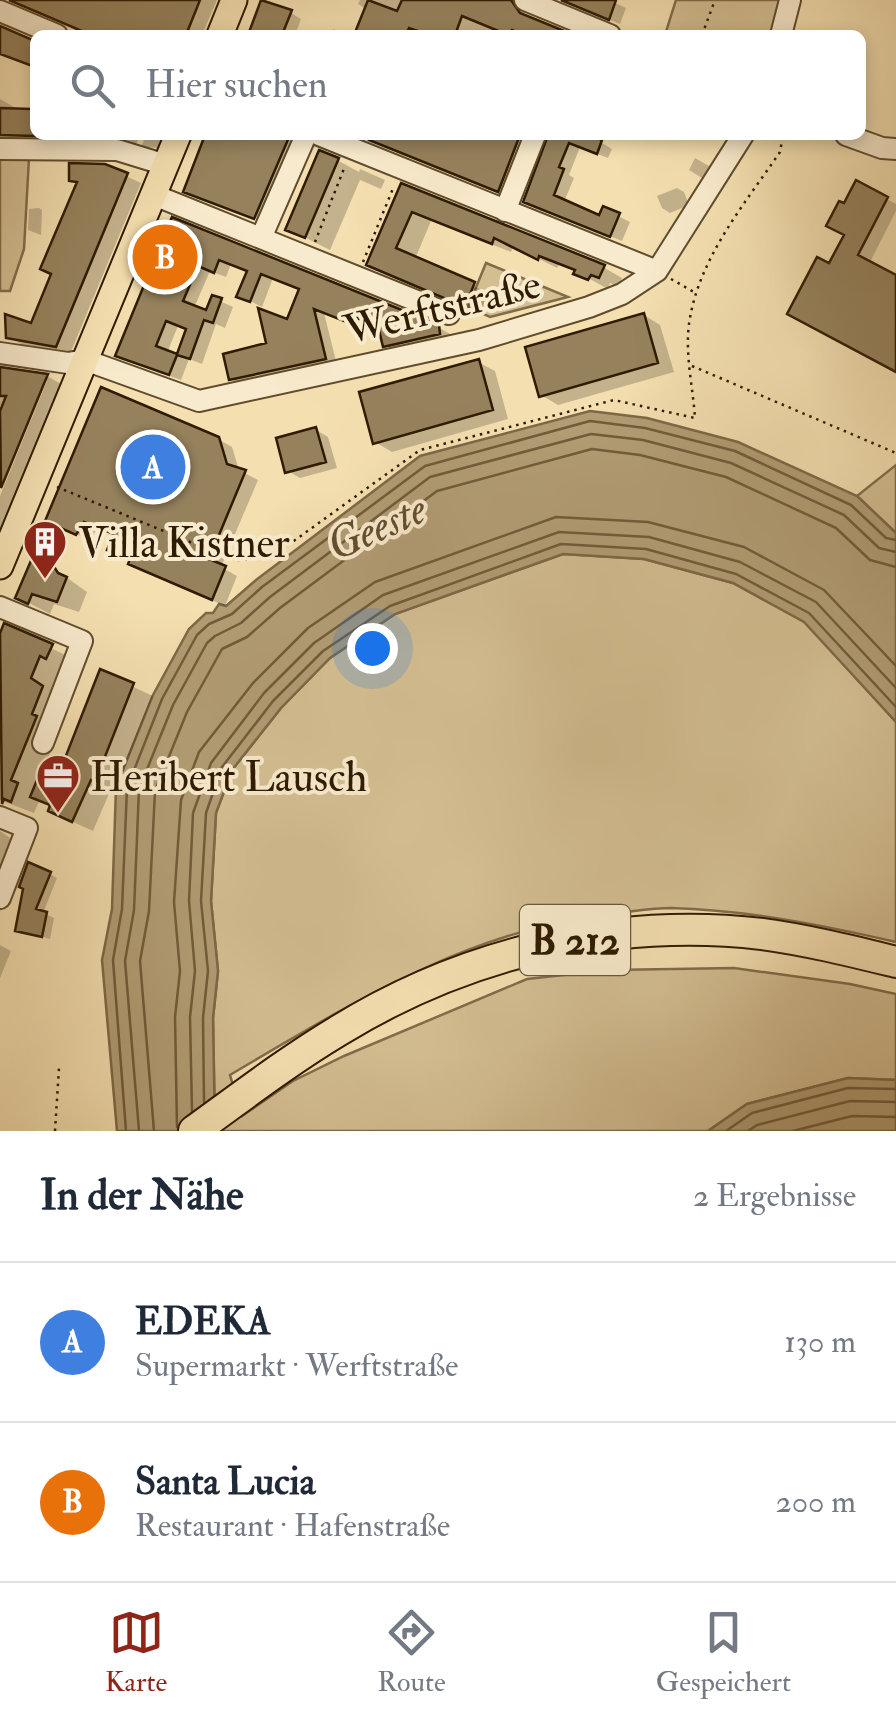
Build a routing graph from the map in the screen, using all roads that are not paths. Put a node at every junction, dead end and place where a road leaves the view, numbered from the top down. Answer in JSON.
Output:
{"nodes":[{"id":1,"x":234,"y":0,"type":"edge"},
{"id":2,"x":525,"y":0,"type":"edge"},
{"id":3,"x":790,"y":0,"type":"edge"},
{"id":4,"x":0,"y":11,"type":"edge"},
{"id":5,"x":577,"y":29,"type":"edge"},
{"id":6,"x":45,"y":30,"type":"edge"},
{"id":7,"x":222,"y":30,"type":"edge"},
{"id":8,"x":782,"y":30,"type":"edge"},
{"id":9,"x":176,"y":140,"type":"edge"},
{"id":10,"x":304,"y":140,"type":"edge"},
{"id":11,"x":330,"y":140,"type":"edge"},
{"id":12,"x":533,"y":140,"type":"edge"},
{"id":13,"x":740,"y":140,"type":"edge"},
{"id":14,"x":860,"y":140,"type":"edge"},
{"id":15,"x":0,"y":149,"type":"edge"},
{"id":16,"x":896,"y":149,"type":"edge"},
{"id":17,"x":166,"y":166,"type":"junction"},
{"id":18,"x":154,"y":195,"type":"junction"},
{"id":19,"x":506,"y":211,"type":"junction"},
{"id":20,"x":262,"y":238,"type":"junction"},
{"id":21,"x":657,"y":270,"type":"junction"},
{"id":22,"x":449,"y":314,"type":"dead end"},
{"id":23,"x":0,"y":353,"type":"edge"},
{"id":24,"x":86,"y":360,"type":"junction"},
{"id":25,"x":6,"y":539,"type":"edge"},
{"id":26,"x":0,"y":566,"type":"edge"},
{"id":27,"x":0,"y":607,"type":"edge"},
{"id":28,"x":43,"y":743,"type":"dead end"},
{"id":29,"x":0,"y":817,"type":"edge"},
{"id":30,"x":0,"y":898,"type":"edge"},
{"id":31,"x":896,"y":962,"type":"edge"},
{"id":32,"x":194,"y":1131,"type":"edge"}],
"edges":[{"from":1,"to":7,"type":"main road"},
{"from":2,"to":5,"type":"street"},
{"from":3,"to":8,"type":"street"},
{"from":4,"to":6,"type":"street"},
{"from":9,"to":17,"type":"main road"},
{"from":10,"to":20,"type":"street"},
{"from":11,"to":19,"type":"street"},
{"from":12,"to":19,"type":"street"},
{"from":13,"to":21,"type":"street","name":"Werftstraße"},
{"from":14,"to":16,"type":"street"},
{"from":15,"to":17,"type":"street"},
{"from":17,"to":18,"type":"main road"},
{"from":18,"to":20,"type":"street"},
{"from":18,"to":24,"type":"main road"},
{"from":19,"to":21,"type":"street"},
{"from":20,"to":22,"type":"street"},
{"from":21,"to":24,"type":"street","name":"Werftstraße"},
{"from":23,"to":24,"type":"street","name":"Werftstraße"},
{"from":24,"to":25,"type":"main road"},
{"from":25,"to":26,"type":"main road"},
{"from":27,"to":28,"type":"street"},
{"from":29,"to":30,"type":"street"},
{"from":31,"to":32,"type":"highway","number":"B 212"}]}
